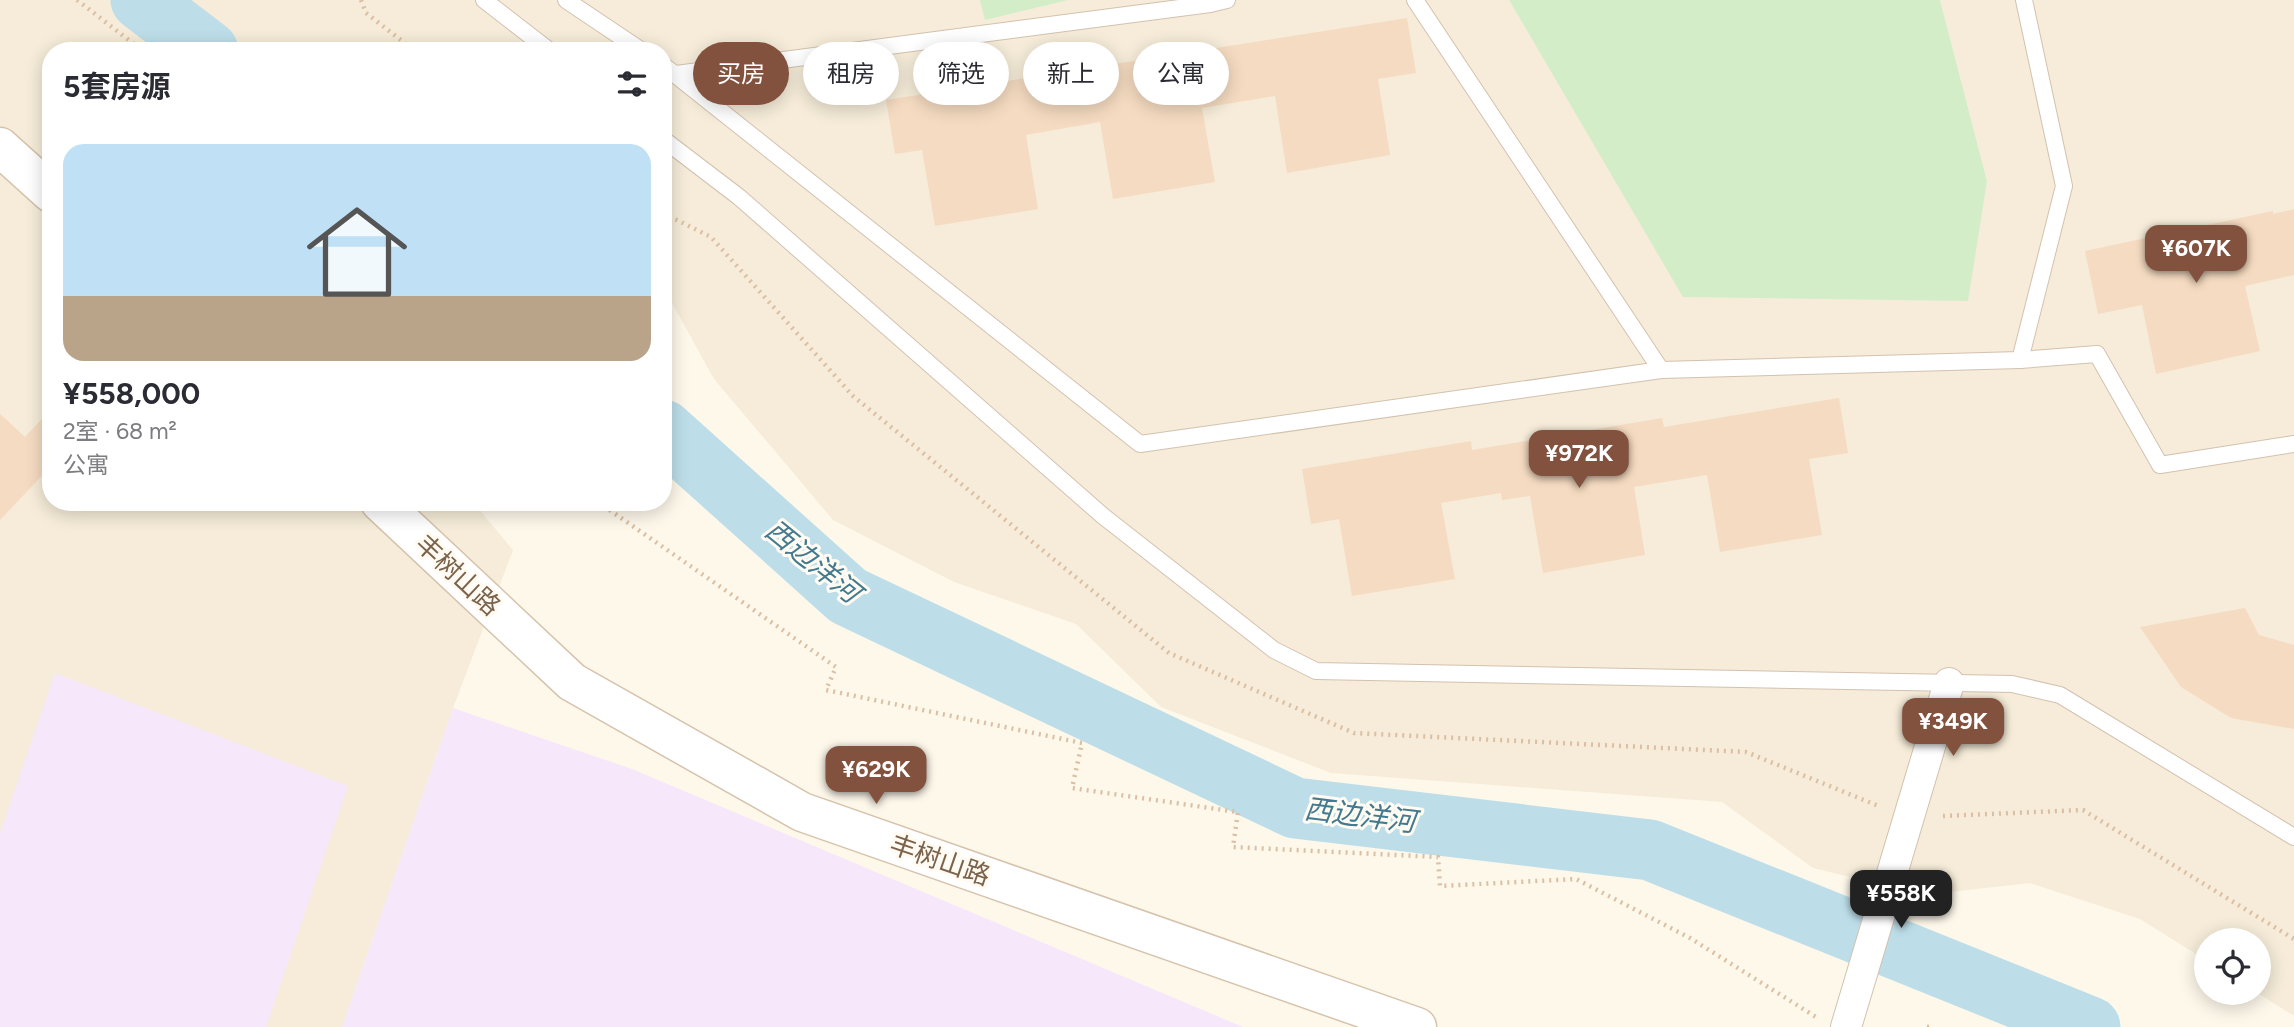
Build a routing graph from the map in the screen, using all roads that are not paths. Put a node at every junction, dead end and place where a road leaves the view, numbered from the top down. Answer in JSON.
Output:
{"nodes":[{"id":1,"x":484,"y":0,"type":"edge"},
{"id":2,"x":566,"y":0,"type":"edge"},
{"id":3,"x":1227,"y":0,"type":"edge"},
{"id":4,"x":1415,"y":0,"type":"edge"},
{"id":5,"x":2024,"y":0,"type":"edge"},
{"id":6,"x":1208,"y":2,"type":"edge"},
{"id":7,"x":538,"y":42,"type":"edge"},
{"id":8,"x":629,"y":42,"type":"edge"},
{"id":9,"x":672,"y":69,"type":"edge"},
{"id":10,"x":672,"y":71,"type":"edge"},
{"id":11,"x":672,"y":146,"type":"edge"},
{"id":12,"x":0,"y":147,"type":"edge"},
{"id":13,"x":42,"y":185,"type":"edge"},
{"id":14,"x":2020,"y":360,"type":"junction"},
{"id":15,"x":1661,"y":370,"type":"junction"},
{"id":16,"x":2294,"y":444,"type":"edge"},
{"id":17,"x":390,"y":511,"type":"edge"},
{"id":18,"x":1949,"y":682,"type":"junction"},
{"id":19,"x":2294,"y":837,"type":"edge"},
{"id":20,"x":1833,"y":1023,"type":"edge"},
{"id":21,"x":1416,"y":1027,"type":"edge"}],
"edges":[{"from":1,"to":7,"type":"lane"},
{"from":2,"to":8,"type":"lane"},
{"from":3,"to":6,"type":"lane"},
{"from":4,"to":15,"type":"lane"},
{"from":5,"to":14,"type":"lane"},
{"from":6,"to":9,"type":"lane"},
{"from":10,"to":15,"type":"lane"},
{"from":11,"to":18,"type":"lane"},
{"from":12,"to":13,"type":"street"},
{"from":14,"to":15,"type":"lane"},
{"from":14,"to":16,"type":"lane"},
{"from":17,"to":21,"type":"street","name":"丰树山路"},
{"from":18,"to":19,"type":"lane"},
{"from":18,"to":20,"type":"street"}]}
